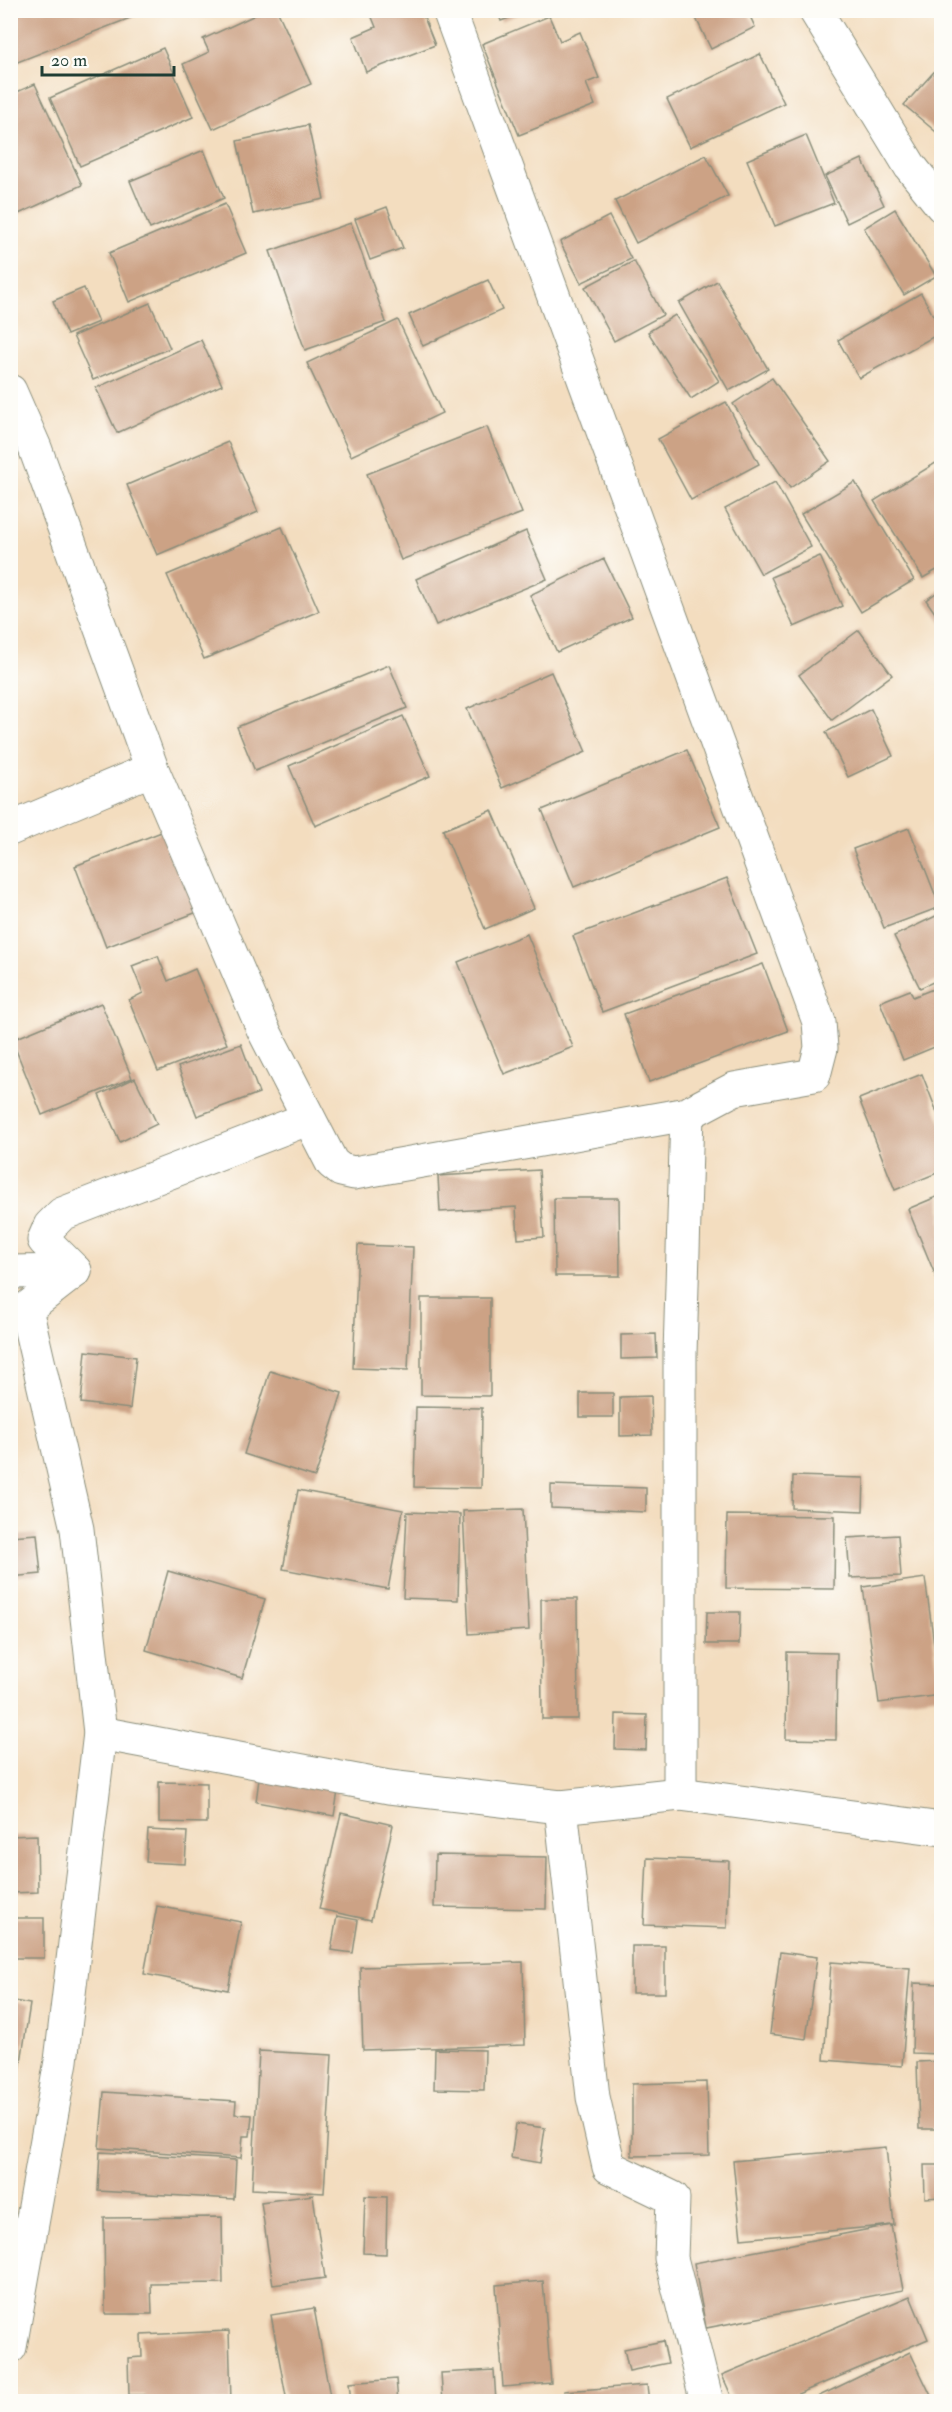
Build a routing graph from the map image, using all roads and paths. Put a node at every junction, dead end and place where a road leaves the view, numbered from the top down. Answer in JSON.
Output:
{"nodes":[{"id":1,"x":449,"y":10,"type":"edge"},
{"id":2,"x":816,"y":10,"type":"edge"},
{"id":3,"x":942,"y":206,"type":"edge"},
{"id":4,"x":10,"y":391,"type":"edge"},
{"id":5,"x":152,"y":769,"type":"junction"},
{"id":6,"x":10,"y":830,"type":"edge"},
{"id":7,"x":687,"y":1114,"type":"junction"},
{"id":8,"x":308,"y":1119,"type":"junction"},
{"id":9,"x":75,"y":1271,"type":"junction"},
{"id":10,"x":10,"y":1272,"type":"edge"},
{"id":11,"x":100,"y":1733,"type":"junction"},
{"id":12,"x":680,"y":1794,"type":"junction"},
{"id":13,"x":561,"y":1807,"type":"junction"},
{"id":14,"x":942,"y":1829,"type":"edge"},
{"id":15,"x":10,"y":2347,"type":"edge"},
{"id":16,"x":707,"y":2402,"type":"edge"}],
"edges":[{"from":1,"to":7,"type":"street"},
{"from":2,"to":3,"type":"street"},
{"from":4,"to":5,"type":"street"},
{"from":5,"to":6,"type":"street"},
{"from":5,"to":8,"type":"street"},
{"from":7,"to":8,"type":"street"},
{"from":7,"to":12,"type":"street"},
{"from":8,"to":9,"type":"street"},
{"from":9,"to":10,"type":"street"},
{"from":9,"to":11,"type":"street"},
{"from":11,"to":13,"type":"street"},
{"from":11,"to":15,"type":"street"},
{"from":12,"to":13,"type":"street"},
{"from":12,"to":14,"type":"street"},
{"from":13,"to":16,"type":"street"}]}
